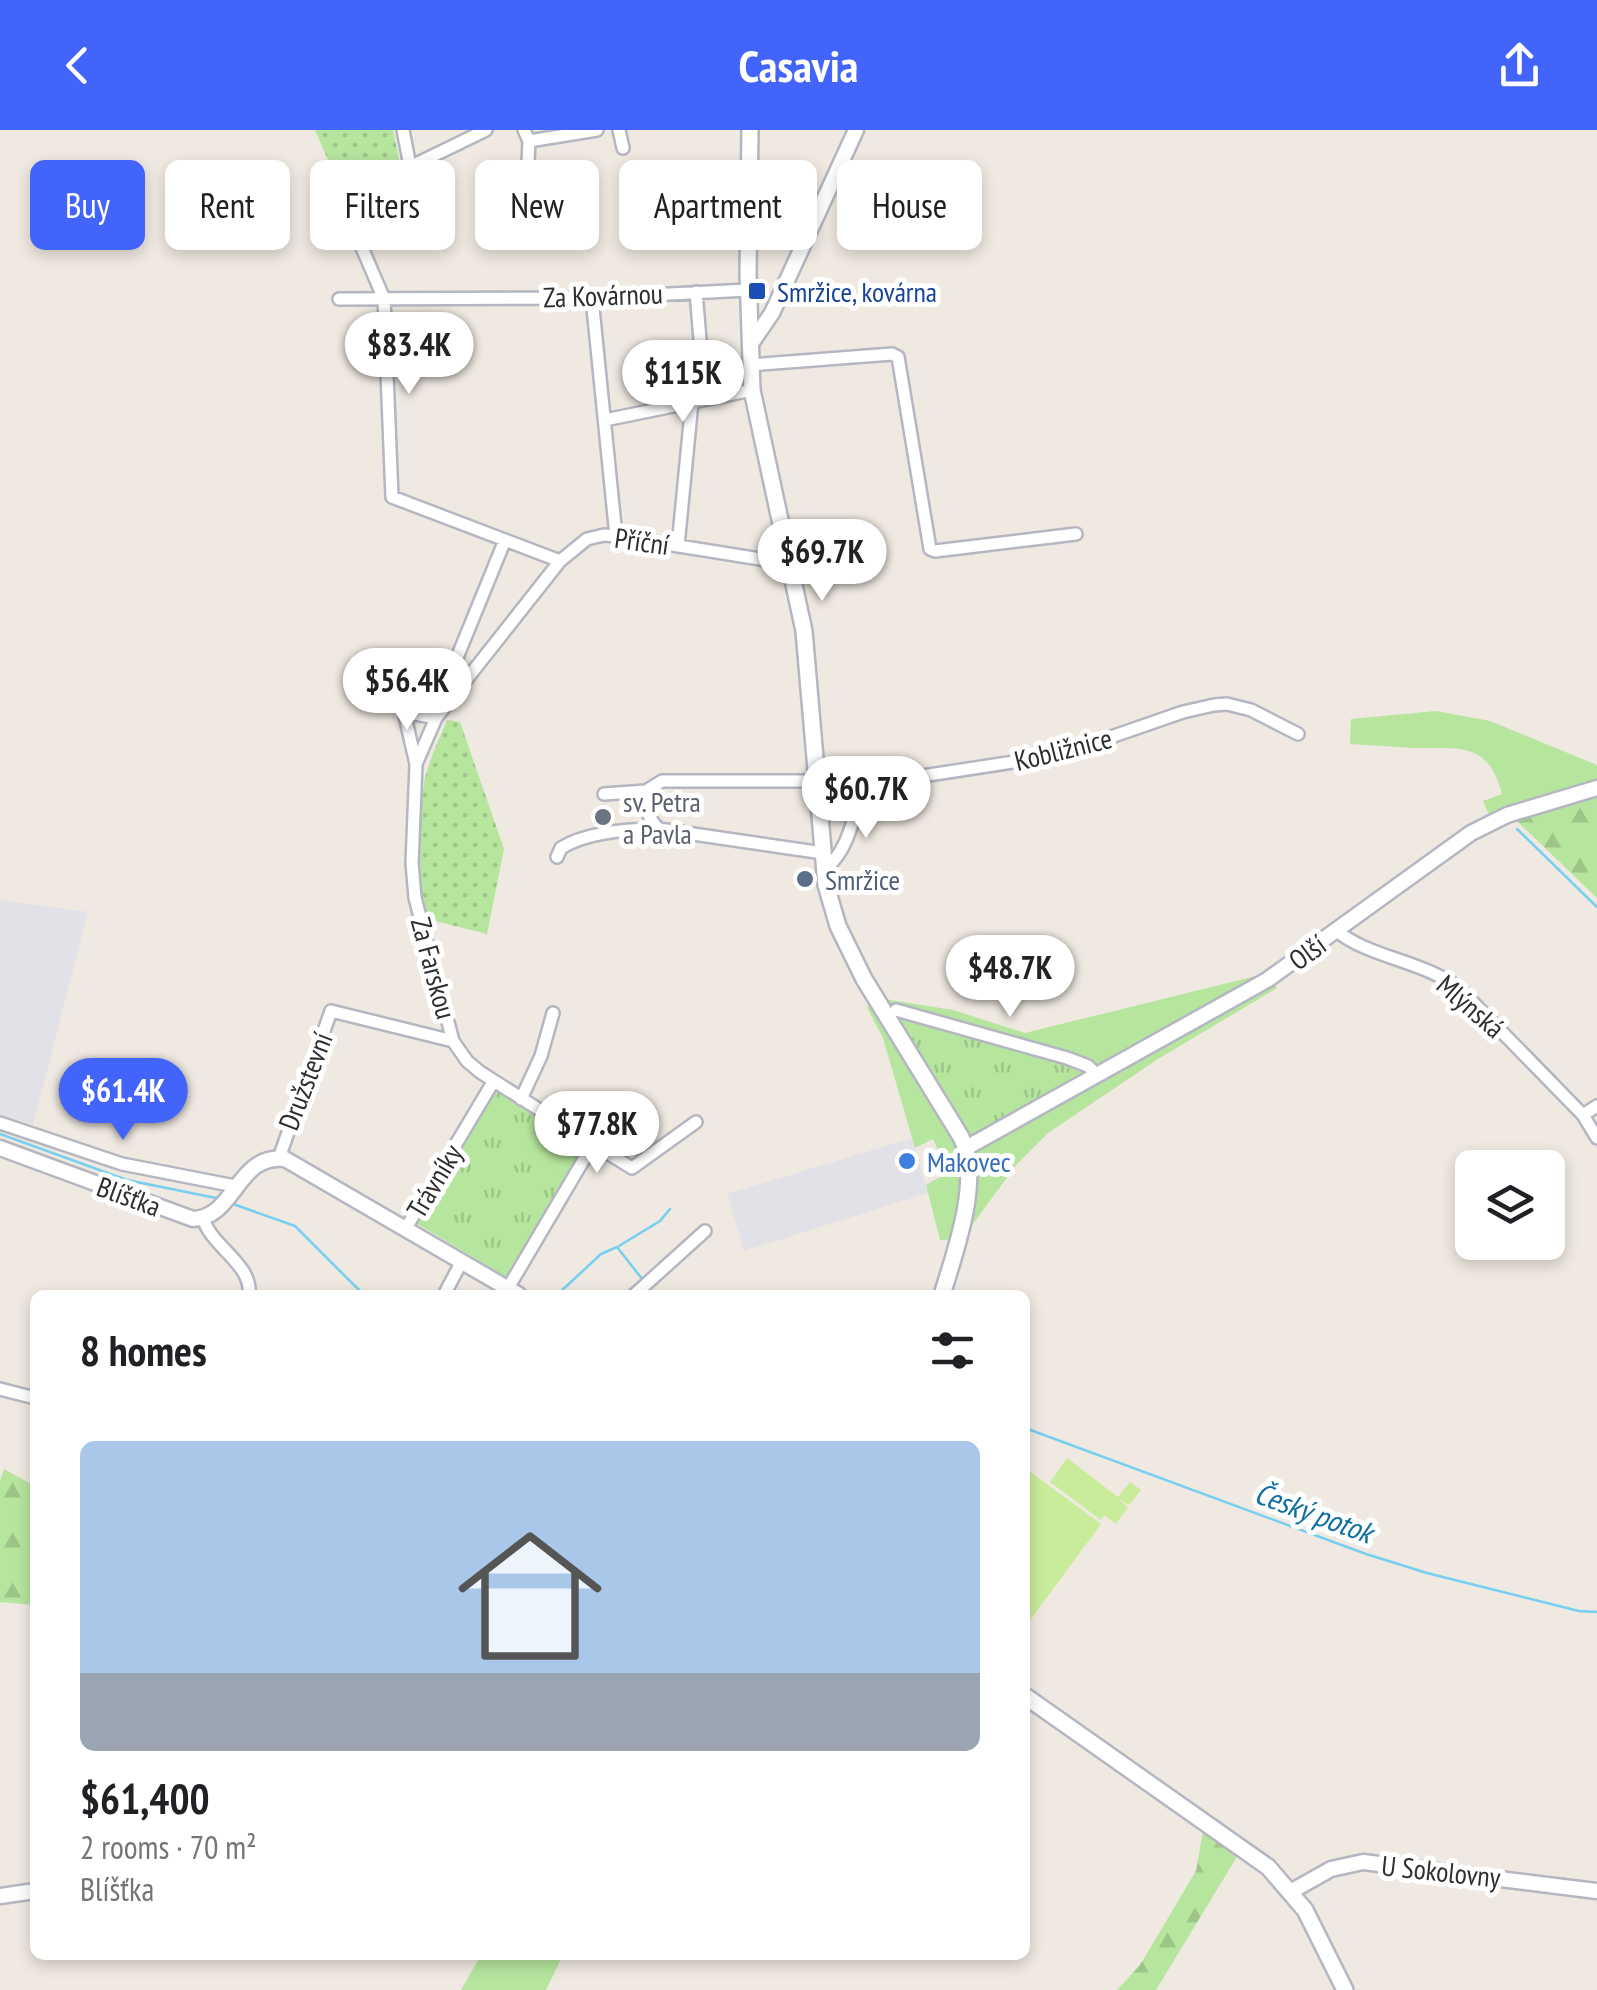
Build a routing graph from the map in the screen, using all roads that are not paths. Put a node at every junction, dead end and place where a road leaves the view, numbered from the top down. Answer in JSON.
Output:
{"nodes":[{"id":1,"x":403,"y":130,"type":"edge"},
{"id":2,"x":486,"y":130,"type":"edge"},
{"id":3,"x":597,"y":130,"type":"edge"},
{"id":4,"x":619,"y":130,"type":"edge"},
{"id":5,"x":750,"y":130,"type":"edge"},
{"id":6,"x":856,"y":130,"type":"edge"},
{"id":7,"x":526,"y":136,"type":"edge"},
{"id":8,"x":623,"y":148,"type":"dead end"},
{"id":9,"x":409,"y":160,"type":"edge"},
{"id":10,"x":423,"y":160,"type":"edge"},
{"id":11,"x":363,"y":250,"type":"edge"},
{"id":12,"x":748,"y":290,"type":"junction"},
{"id":13,"x":696,"y":292,"type":"junction"},
{"id":14,"x":592,"y":298,"type":"junction"},
{"id":15,"x":339,"y":299,"type":"dead end"},
{"id":16,"x":384,"y":299,"type":"junction"},
{"id":17,"x":750,"y":344,"type":"junction"},
{"id":18,"x":750,"y":365,"type":"junction"},
{"id":19,"x":752,"y":390,"type":"junction"},
{"id":20,"x":699,"y":401,"type":"junction"},
{"id":21,"x":606,"y":420,"type":"junction"},
{"id":22,"x":1076,"y":534,"type":"dead end"},
{"id":23,"x":616,"y":536,"type":"junction"},
{"id":24,"x":505,"y":540,"type":"junction"},
{"id":25,"x":678,"y":546,"type":"junction"},
{"id":26,"x":560,"y":561,"type":"junction"},
{"id":27,"x":790,"y":564,"type":"junction"},
{"id":28,"x":455,"y":694,"type":"junction"},
{"id":29,"x":436,"y":718,"type":"junction"},
{"id":30,"x":1298,"y":734,"type":"dead end"},
{"id":31,"x":416,"y":764,"type":"junction"},
{"id":32,"x":818,"y":787,"type":"junction"},
{"id":33,"x":857,"y":788,"type":"junction"},
{"id":34,"x":1597,"y":788,"type":"edge"},
{"id":35,"x":646,"y":792,"type":"junction"},
{"id":36,"x":604,"y":794,"type":"dead end"},
{"id":37,"x":659,"y":830,"type":"junction"},
{"id":38,"x":557,"y":858,"type":"dead end"},
{"id":39,"x":823,"y":861,"type":"junction"},
{"id":40,"x":1337,"y":930,"type":"junction"},
{"id":41,"x":896,"y":1010,"type":"dead end"},
{"id":42,"x":554,"y":1013,"type":"dead end"},
{"id":43,"x":454,"y":1041,"type":"junction"},
{"id":44,"x":1096,"y":1074,"type":"junction"},
{"id":45,"x":493,"y":1082,"type":"junction"},
{"id":46,"x":522,"y":1099,"type":"junction"},
{"id":47,"x":1597,"y":1106,"type":"edge"},
{"id":48,"x":1583,"y":1115,"type":"junction"},
{"id":49,"x":696,"y":1122,"type":"dead end"},
{"id":50,"x":0,"y":1123,"type":"edge"},
{"id":51,"x":1597,"y":1138,"type":"edge"},
{"id":52,"x":593,"y":1144,"type":"junction"},
{"id":53,"x":0,"y":1148,"type":"edge"},
{"id":54,"x":966,"y":1148,"type":"junction"},
{"id":55,"x":279,"y":1158,"type":"junction"},
{"id":56,"x":228,"y":1196,"type":"junction"},
{"id":57,"x":203,"y":1218,"type":"junction"},
{"id":58,"x":406,"y":1228,"type":"junction"},
{"id":59,"x":705,"y":1231,"type":"dead end"},
{"id":60,"x":462,"y":1261,"type":"junction"},
{"id":61,"x":642,"y":1287,"type":"edge"},
{"id":62,"x":249,"y":1290,"type":"edge"},
{"id":63,"x":447,"y":1290,"type":"edge"},
{"id":64,"x":511,"y":1290,"type":"edge"},
{"id":65,"x":515,"y":1290,"type":"edge"},
{"id":66,"x":943,"y":1290,"type":"edge"},
{"id":67,"x":0,"y":1389,"type":"edge"},
{"id":68,"x":30,"y":1397,"type":"edge"},
{"id":69,"x":1030,"y":1699,"type":"edge"},
{"id":70,"x":1597,"y":1890,"type":"edge"},
{"id":71,"x":1292,"y":1891,"type":"junction"},
{"id":72,"x":30,"y":1892,"type":"edge"},
{"id":73,"x":0,"y":1896,"type":"edge"},
{"id":74,"x":1345,"y":1990,"type":"edge"}],
"edges":[{"from":1,"to":9,"type":"street"},
{"from":2,"to":10,"type":"street"},
{"from":3,"to":7,"type":"street"},
{"from":4,"to":8,"type":"street"},
{"from":5,"to":12,"type":"main road"},
{"from":6,"to":17,"type":"street"},
{"from":11,"to":16,"type":"street"},
{"from":12,"to":13,"type":"street","name":"Za Kovárnou"},
{"from":12,"to":17,"type":"main road"},
{"from":13,"to":14,"type":"street","name":"Za Kovárnou"},
{"from":13,"to":20,"type":"street"},
{"from":14,"to":16,"type":"street","name":"Za Kovárnou"},
{"from":14,"to":21,"type":"street"},
{"from":15,"to":16,"type":"street","name":"Za Kovárnou"},
{"from":16,"to":24,"type":"street"},
{"from":17,"to":18,"type":"main road"},
{"from":18,"to":19,"type":"main road"},
{"from":18,"to":22,"type":"street"},
{"from":19,"to":20,"type":"street"},
{"from":19,"to":27,"type":"main road"},
{"from":20,"to":21,"type":"street"},
{"from":20,"to":25,"type":"street"},
{"from":21,"to":23,"type":"street"},
{"from":23,"to":25,"type":"street","name":"Příční"},
{"from":23,"to":26,"type":"street","name":"Příční"},
{"from":24,"to":26,"type":"street"},
{"from":24,"to":28,"type":"street"},
{"from":25,"to":27,"type":"street","name":"Příční"},
{"from":26,"to":28,"type":"street","name":"Příční"},
{"from":27,"to":32,"type":"main road"},
{"from":28,"to":29,"type":"street","name":"Příční"},
{"from":29,"to":31,"type":"street","name":"Za Farskou"},
{"from":29,"to":31,"type":"street"},
{"from":30,"to":33,"type":"street","name":"Kobližnice"},
{"from":31,"to":43,"type":"street","name":"Za Farskou"},
{"from":32,"to":33,"type":"street","name":"Kobližnice"},
{"from":32,"to":35,"type":"street","name":"Kobližnice"},
{"from":32,"to":39,"type":"main road"},
{"from":33,"to":39,"type":"street"},
{"from":34,"to":40,"type":"street","name":"Olší"},
{"from":35,"to":36,"type":"street","name":"Kobližnice"},
{"from":35,"to":37,"type":"street"},
{"from":37,"to":38,"type":"street"},
{"from":37,"to":39,"type":"street"},
{"from":39,"to":54,"type":"main road"},
{"from":40,"to":44,"type":"street","name":"Olší"},
{"from":40,"to":48,"type":"street","name":"Mlýnská"},
{"from":41,"to":44,"type":"street"},
{"from":42,"to":46,"type":"street"},
{"from":43,"to":45,"type":"street","name":"Za Farskou"},
{"from":43,"to":55,"type":"street","name":"Družstevní"},
{"from":44,"to":54,"type":"street","name":"Olší"},
{"from":45,"to":46,"type":"street","name":"Za Farskou"},
{"from":45,"to":58,"type":"street","name":"Trávníky"},
{"from":46,"to":52,"type":"street"},
{"from":47,"to":48,"type":"street"},
{"from":48,"to":51,"type":"street","name":"Mlýnská"},
{"from":49,"to":52,"type":"street"},
{"from":50,"to":56,"type":"street","name":"Blíšťka"},
{"from":52,"to":65,"type":"street","name":"Trávníky"},
{"from":53,"to":57,"type":"street","name":"Blíšťka"},
{"from":54,"to":66,"type":"main road"},
{"from":55,"to":56,"type":"street"},
{"from":55,"to":58,"type":"street","name":"Trávníky"},
{"from":56,"to":57,"type":"street"},
{"from":57,"to":62,"type":"street"},
{"from":58,"to":60,"type":"street","name":"Trávníky"},
{"from":59,"to":61,"type":"street"},
{"from":60,"to":63,"type":"street"},
{"from":60,"to":64,"type":"street","name":"Trávníky"},
{"from":67,"to":68,"type":"street"},
{"from":69,"to":71,"type":"main road"},
{"from":70,"to":71,"type":"street","name":"U Sokolovny"},
{"from":71,"to":74,"type":"main road"},
{"from":72,"to":73,"type":"street"}]}
